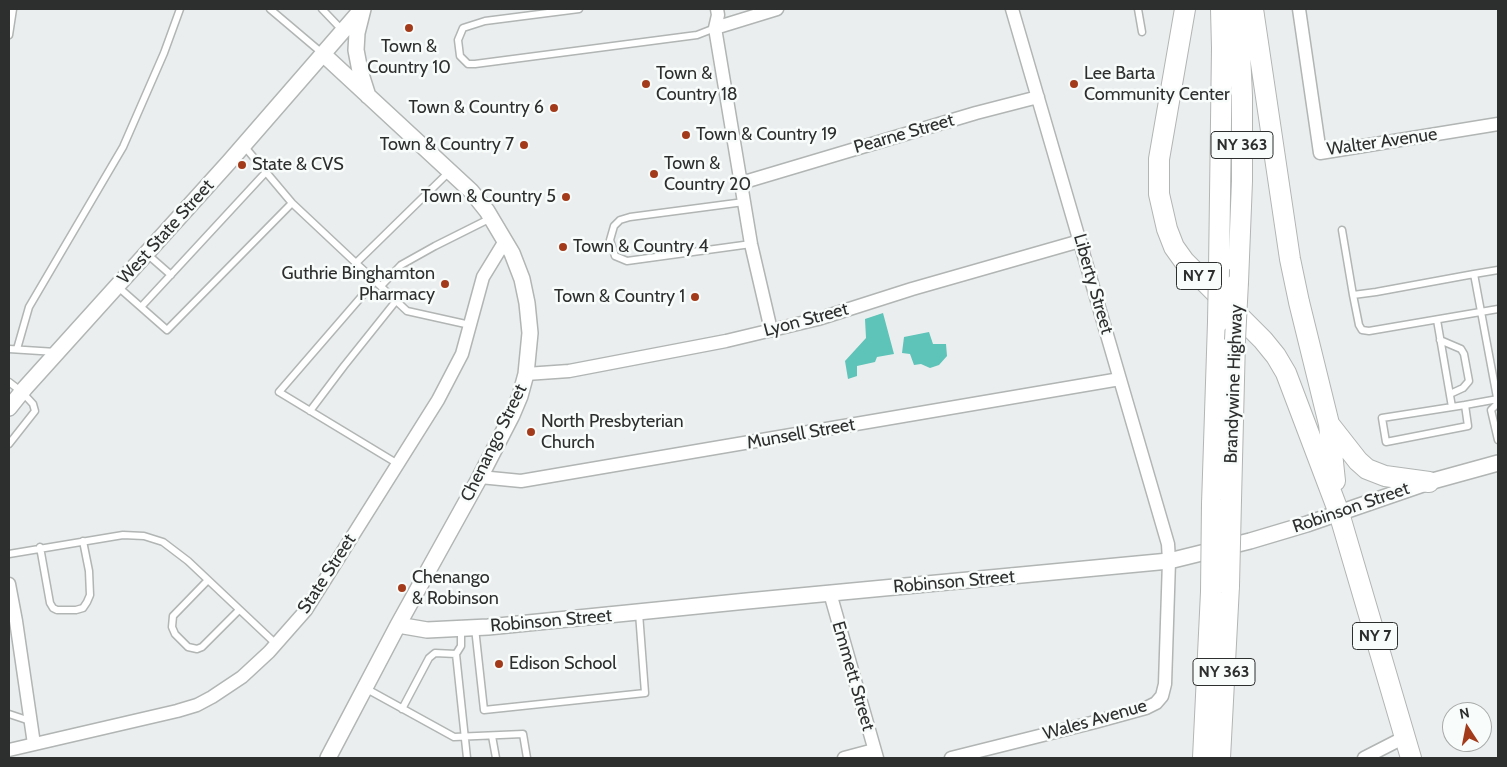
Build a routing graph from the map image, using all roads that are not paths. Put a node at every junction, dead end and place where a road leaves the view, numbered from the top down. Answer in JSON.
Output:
{"nodes":[{"id":1,"x":13,"y":9,"type":"edge"},
{"id":2,"x":180,"y":9,"type":"edge"},
{"id":3,"x":270,"y":9,"type":"edge"},
{"id":4,"x":322,"y":9,"type":"edge"},
{"id":5,"x":363,"y":9,"type":"edge"},
{"id":6,"x":579,"y":9,"type":"edge"},
{"id":7,"x":717,"y":9,"type":"edge"},
{"id":8,"x":777,"y":9,"type":"edge"},
{"id":9,"x":1012,"y":9,"type":"edge"},
{"id":10,"x":1138,"y":9,"type":"edge"},
{"id":11,"x":1185,"y":9,"type":"edge"},
{"id":12,"x":1221,"y":9,"type":"edge"},
{"id":13,"x":1238,"y":9,"type":"edge"},
{"id":14,"x":1253,"y":9,"type":"edge"},
{"id":15,"x":1299,"y":9,"type":"edge"},
{"id":16,"x":715,"y":28,"type":"junction"},
{"id":17,"x":343,"y":31,"type":"junction"},
{"id":18,"x":1142,"y":32,"type":"dead end"},
{"id":19,"x":9,"y":35,"type":"edge"},
{"id":20,"x":323,"y":54,"type":"junction"},
{"id":21,"x":368,"y":97,"type":"junction"},
{"id":22,"x":1038,"y":98,"type":"junction"},
{"id":23,"x":1498,"y":124,"type":"edge"},
{"id":24,"x":244,"y":145,"type":"junction"},
{"id":25,"x":266,"y":172,"type":"junction"},
{"id":26,"x":450,"y":172,"type":"junction"},
{"id":27,"x":741,"y":183,"type":"junction"},
{"id":28,"x":744,"y":202,"type":"junction"},
{"id":29,"x":292,"y":203,"type":"junction"},
{"id":30,"x":491,"y":218,"type":"junction"},
{"id":31,"x":1342,"y":230,"type":"dead end"},
{"id":32,"x":505,"y":241,"type":"junction"},
{"id":33,"x":1080,"y":241,"type":"junction"},
{"id":34,"x":751,"y":244,"type":"junction"},
{"id":35,"x":146,"y":254,"type":"junction"},
{"id":36,"x":356,"y":263,"type":"junction"},
{"id":37,"x":1498,"y":270,"type":"edge"},
{"id":38,"x":1474,"y":274,"type":"junction"},
{"id":39,"x":171,"y":275,"type":"junction"},
{"id":40,"x":375,"y":281,"type":"junction"},
{"id":41,"x":117,"y":286,"type":"junction"},
{"id":42,"x":380,"y":286,"type":"junction"},
{"id":43,"x":1353,"y":295,"type":"junction"},
{"id":44,"x":396,"y":301,"type":"junction"},
{"id":45,"x":141,"y":307,"type":"junction"},
{"id":46,"x":1498,"y":309,"type":"edge"},
{"id":47,"x":1481,"y":312,"type":"junction"},
{"id":48,"x":1436,"y":320,"type":"junction"},
{"id":49,"x":470,"y":325,"type":"junction"},
{"id":50,"x":770,"y":330,"type":"junction"},
{"id":51,"x":1440,"y":340,"type":"junction"},
{"id":52,"x":9,"y":348,"type":"edge"},
{"id":53,"x":16,"y":349,"type":"junction"},
{"id":54,"x":58,"y":352,"type":"junction"},
{"id":55,"x":526,"y":374,"type":"junction"},
{"id":56,"x":1120,"y":380,"type":"junction"},
{"id":57,"x":9,"y":382,"type":"edge"},
{"id":58,"x":22,"y":392,"type":"junction"},
{"id":59,"x":1450,"y":394,"type":"junction"},
{"id":60,"x":1498,"y":401,"type":"edge"},
{"id":61,"x":1464,"y":405,"type":"junction"},
{"id":62,"x":1452,"y":407,"type":"junction"},
{"id":63,"x":9,"y":408,"type":"edge"},
{"id":64,"x":310,"y":411,"type":"junction"},
{"id":65,"x":1328,"y":424,"type":"junction"},
{"id":66,"x":1498,"y":440,"type":"edge"},
{"id":67,"x":9,"y":444,"type":"edge"},
{"id":68,"x":1498,"y":463,"type":"edge"},
{"id":69,"x":398,"y":464,"type":"junction"},
{"id":70,"x":480,"y":477,"type":"junction"},
{"id":71,"x":1429,"y":482,"type":"junction"},
{"id":72,"x":1221,"y":502,"type":"junction"},
{"id":73,"x":1339,"y":513,"type":"junction"},
{"id":74,"x":83,"y":541,"type":"junction"},
{"id":75,"x":40,"y":548,"type":"junction"},
{"id":76,"x":9,"y":554,"type":"edge"},
{"id":77,"x":1169,"y":561,"type":"junction"},
{"id":78,"x":208,"y":580,"type":"junction"},
{"id":79,"x":9,"y":584,"type":"edge"},
{"id":80,"x":1220,"y":590,"type":"junction"},
{"id":81,"x":830,"y":593,"type":"junction"},
{"id":82,"x":239,"y":610,"type":"junction"},
{"id":83,"x":639,"y":613,"type":"junction"},
{"id":84,"x":12,"y":621,"type":"edge"},
{"id":85,"x":398,"y":625,"type":"junction"},
{"id":86,"x":468,"y":628,"type":"junction"},
{"id":87,"x":276,"y":644,"type":"junction"},
{"id":88,"x":456,"y":654,"type":"junction"},
{"id":89,"x":365,"y":688,"type":"junction"},
{"id":90,"x":402,"y":709,"type":"junction"},
{"id":91,"x":9,"y":714,"type":"edge"},
{"id":92,"x":30,"y":720,"type":"junction"},
{"id":93,"x":492,"y":736,"type":"junction"},
{"id":94,"x":1405,"y":737,"type":"junction"},
{"id":95,"x":465,"y":738,"type":"junction"},
{"id":96,"x":34,"y":744,"type":"junction"},
{"id":97,"x":9,"y":750,"type":"edge"},
{"id":98,"x":876,"y":754,"type":"edge"},
{"id":99,"x":328,"y":758,"type":"edge"},
{"id":100,"x":467,"y":758,"type":"edge"},
{"id":101,"x":496,"y":758,"type":"edge"},
{"id":102,"x":527,"y":758,"type":"edge"},
{"id":103,"x":844,"y":758,"type":"edge"},
{"id":104,"x":952,"y":758,"type":"edge"},
{"id":105,"x":1203,"y":758,"type":"edge"},
{"id":106,"x":1220,"y":758,"type":"edge"},
{"id":107,"x":1364,"y":758,"type":"edge"},
{"id":108,"x":1411,"y":758,"type":"edge"}],
"edges":[{"from":1,"to":19,"type":"lane"},
{"from":2,"to":53,"type":"lane"},
{"from":3,"to":20,"type":"lane"},
{"from":4,"to":17,"type":"lane"},
{"from":5,"to":17,"type":"street"},
{"from":5,"to":21,"type":"street"},
{"from":6,"to":16,"type":"lane"},
{"from":7,"to":16,"type":"street"},
{"from":8,"to":16,"type":"street"},
{"from":9,"to":22,"type":"street","name":"Liberty Street"},
{"from":10,"to":18,"type":"lane"},
{"from":11,"to":73,"type":"main road","number":"NY 7"},
{"from":12,"to":72,"type":"main road","name":"Brandywine Highway","number":"NY 363","bridge":true},
{"from":13,"to":72,"type":"main road","name":"Brandywine Highway","number":"NY 363","bridge":true},
{"from":14,"to":65,"type":"main road","number":"NY 7"},
{"from":15,"to":23,"type":"street","name":"Walter Avenue"},
{"from":16,"to":27,"type":"street"},
{"from":17,"to":20,"type":"street"},
{"from":20,"to":21,"type":"street","name":"Chenango Street"},
{"from":20,"to":24,"type":"street","name":"West State Street"},
{"from":21,"to":26,"type":"street","name":"Chenango Street"},
{"from":22,"to":27,"type":"street","name":"Pearne Street"},
{"from":22,"to":33,"type":"street","name":"Liberty Street"},
{"from":24,"to":25,"type":"lane"},
{"from":24,"to":35,"type":"street","name":"West State Street"},
{"from":25,"to":29,"type":"lane"},
{"from":25,"to":39,"type":"lane"},
{"from":26,"to":30,"type":"street","name":"Chenango Street"},
{"from":26,"to":36,"type":"lane"},
{"from":27,"to":28,"type":"street"},
{"from":28,"to":34,"type":"street"},
{"from":28,"to":34,"type":"lane"},
{"from":29,"to":36,"type":"lane"},
{"from":29,"to":45,"type":"lane"},
{"from":30,"to":32,"type":"street","name":"Chenango Street"},
{"from":30,"to":42,"type":"lane"},
{"from":31,"to":43,"type":"lane"},
{"from":32,"to":49,"type":"street","name":"State Street"},
{"from":32,"to":55,"type":"street","name":"Chenango Street"},
{"from":33,"to":50,"type":"street","name":"Lyon Street"},
{"from":33,"to":56,"type":"street","name":"Liberty Street"},
{"from":34,"to":50,"type":"street"},
{"from":35,"to":39,"type":"lane"},
{"from":35,"to":41,"type":"street","name":"West State Street"},
{"from":36,"to":40,"type":"lane"},
{"from":37,"to":38,"type":"lane"},
{"from":38,"to":43,"type":"lane"},
{"from":38,"to":47,"type":"lane"},
{"from":39,"to":45,"type":"lane"},
{"from":40,"to":42,"type":"lane"},
{"from":40,"to":64,"type":"lane"},
{"from":41,"to":45,"type":"lane"},
{"from":41,"to":54,"type":"street","name":"West State Street"},
{"from":42,"to":44,"type":"lane"},
{"from":43,"to":48,"type":"lane"},
{"from":44,"to":49,"type":"lane"},
{"from":44,"to":64,"type":"lane"},
{"from":46,"to":47,"type":"lane"},
{"from":47,"to":48,"type":"lane"},
{"from":47,"to":60,"type":"lane"},
{"from":48,"to":51,"type":"lane"},
{"from":49,"to":69,"type":"street","name":"State Street"},
{"from":50,"to":55,"type":"street","name":"Lyon Street"},
{"from":51,"to":59,"type":"lane"},
{"from":51,"to":59,"type":"lane"},
{"from":52,"to":53,"type":"lane"},
{"from":53,"to":54,"type":"lane"},
{"from":54,"to":58,"type":"street","name":"West State Street"},
{"from":55,"to":70,"type":"street","name":"Chenango Street"},
{"from":56,"to":70,"type":"street","name":"Munsell Street"},
{"from":56,"to":77,"type":"street","name":"Liberty Street"},
{"from":57,"to":58,"type":"lane"},
{"from":58,"to":63,"type":"street","name":"West State Street"},
{"from":58,"to":67,"type":"lane"},
{"from":59,"to":62,"type":"lane"},
{"from":60,"to":61,"type":"lane"},
{"from":60,"to":66,"type":"lane"},
{"from":61,"to":62,"type":"lane"},
{"from":61,"to":62,"type":"lane"},
{"from":64,"to":69,"type":"lane"},
{"from":65,"to":71,"type":"main road"},
{"from":65,"to":73,"type":"main road","number":"NY 7"},
{"from":68,"to":71,"type":"street","name":"Robinson Street"},
{"from":69,"to":87,"type":"street","name":"State Street"},
{"from":70,"to":85,"type":"street","name":"Chenango Street"},
{"from":71,"to":73,"type":"street","name":"Robinson Street"},
{"from":72,"to":80,"type":"main road","name":"Brandywine Highway","number":"NY 363","bridge":true},
{"from":73,"to":77,"type":"street","name":"Robinson Street"},
{"from":73,"to":94,"type":"main road","number":"NY 7"},
{"from":74,"to":75,"type":"lane"},
{"from":74,"to":75,"type":"lane"},
{"from":74,"to":78,"type":"lane"},
{"from":75,"to":76,"type":"lane"},
{"from":77,"to":81,"type":"street","name":"Robinson Street"},
{"from":77,"to":104,"type":"street","name":"Wales Avenue"},
{"from":78,"to":82,"type":"lane"},
{"from":78,"to":82,"type":"lane"},
{"from":79,"to":84,"type":"street"},
{"from":80,"to":105,"type":"main road","name":"Brandywine Highway","number":"NY 363"},
{"from":80,"to":106,"type":"main road","name":"Brandywine Highway","number":"NY 363"},
{"from":81,"to":83,"type":"street","name":"Robinson Street"},
{"from":81,"to":98,"type":"street","name":"Emmett Street"},
{"from":82,"to":87,"type":"lane"},
{"from":83,"to":86,"type":"street","name":"Robinson Street"},
{"from":83,"to":86,"type":"lane"},
{"from":84,"to":92,"type":"street"},
{"from":85,"to":86,"type":"street","name":"Robinson Street"},
{"from":85,"to":89,"type":"street","name":"Chenango Street"},
{"from":86,"to":88,"type":"lane"},
{"from":87,"to":96,"type":"street","name":"State Street"},
{"from":88,"to":90,"type":"lane"},
{"from":88,"to":95,"type":"lane"},
{"from":89,"to":90,"type":"lane"},
{"from":89,"to":99,"type":"street","name":"Chenango Street"},
{"from":90,"to":95,"type":"lane"},
{"from":91,"to":92,"type":"lane"},
{"from":92,"to":96,"type":"street"},
{"from":93,"to":95,"type":"lane"},
{"from":93,"to":101,"type":"lane"},
{"from":93,"to":102,"type":"lane"},
{"from":94,"to":107,"type":"street"},
{"from":94,"to":108,"type":"main road","number":"NY 7"},
{"from":95,"to":100,"type":"lane"},
{"from":96,"to":97,"type":"street","name":"State Street"},
{"from":98,"to":103,"type":"street"}]}
